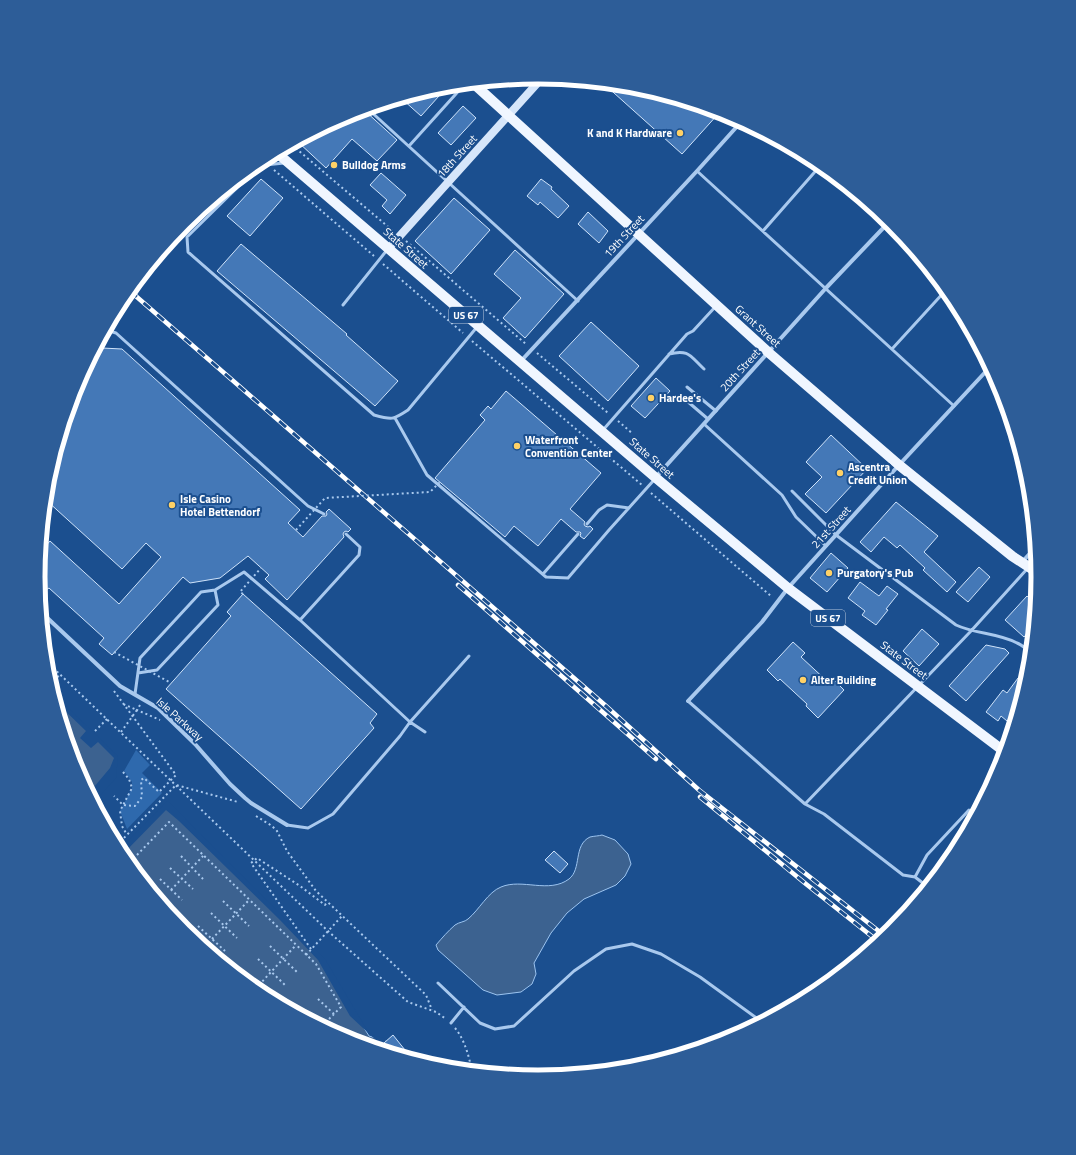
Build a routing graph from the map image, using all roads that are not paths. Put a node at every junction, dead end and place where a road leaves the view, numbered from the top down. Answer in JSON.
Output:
{"nodes":[{"id":1,"x":536,"y":84,"type":"edge"},
{"id":2,"x":479,"y":89,"type":"edge"},
{"id":3,"x":458,"y":91,"type":"edge"},
{"id":4,"x":373,"y":113,"type":"edge"},
{"id":5,"x":508,"y":115,"type":"junction"},
{"id":6,"x":737,"y":126,"type":"edge"},
{"id":7,"x":409,"y":146,"type":"junction"},
{"id":8,"x":282,"y":157,"type":"edge"},
{"id":9,"x":287,"y":162,"type":"junction"},
{"id":10,"x":269,"y":165,"type":"edge"},
{"id":11,"x":697,"y":171,"type":"junction"},
{"id":12,"x":816,"y":171,"type":"edge"},
{"id":13,"x":448,"y":182,"type":"junction"},
{"id":14,"x":240,"y":184,"type":"edge"},
{"id":15,"x":885,"y":227,"type":"edge"},
{"id":16,"x":763,"y":231,"type":"junction"},
{"id":17,"x":638,"y":234,"type":"junction"},
{"id":18,"x":388,"y":249,"type":"junction"},
{"id":19,"x":826,"y":288,"type":"junction"},
{"id":20,"x":942,"y":295,"type":"edge"},
{"id":21,"x":578,"y":301,"type":"junction"},
{"id":22,"x":343,"y":305,"type":"dead end"},
{"id":23,"x":717,"y":305,"type":"junction"},
{"id":24,"x":479,"y":326,"type":"junction"},
{"id":25,"x":111,"y":331,"type":"edge"},
{"id":26,"x":892,"y":348,"type":"junction"},
{"id":27,"x":768,"y":352,"type":"junction"},
{"id":28,"x":669,"y":354,"type":"junction"},
{"id":29,"x":520,"y":362,"type":"junction"},
{"id":30,"x":704,"y":368,"type":"dead end"},
{"id":31,"x":986,"y":372,"type":"edge"},
{"id":32,"x":687,"y":387,"type":"dead end"},
{"id":33,"x":680,"y":395,"type":"dead end"},
{"id":34,"x":954,"y":406,"type":"junction"},
{"id":35,"x":716,"y":411,"type":"junction"},
{"id":36,"x":395,"y":418,"type":"junction"},
{"id":37,"x":708,"y":419,"type":"junction"},
{"id":38,"x":704,"y":424,"type":"junction"},
{"id":39,"x":601,"y":431,"type":"junction"},
{"id":40,"x":899,"y":465,"type":"junction"},
{"id":41,"x":656,"y":478,"type":"junction"},
{"id":42,"x":792,"y":492,"type":"dead end"},
{"id":43,"x":629,"y":508,"type":"junction"},
{"id":44,"x":324,"y":514,"type":"dead end"},
{"id":45,"x":587,"y":524,"type":"dead end"},
{"id":46,"x":346,"y":534,"type":"dead end"},
{"id":47,"x":578,"y":534,"type":"dead end"},
{"id":48,"x":836,"y":535,"type":"junction"},
{"id":49,"x":826,"y":546,"type":"junction"},
{"id":50,"x":1029,"y":568,"type":"edge"},
{"id":51,"x":543,"y":574,"type":"junction"},
{"id":52,"x":788,"y":588,"type":"junction"},
{"id":53,"x":215,"y":590,"type":"junction"},
{"id":54,"x":47,"y":617,"type":"edge"},
{"id":55,"x":300,"y":620,"type":"junction"},
{"id":56,"x":971,"y":631,"type":"junction"},
{"id":57,"x":1026,"y":648,"type":"edge"},
{"id":58,"x":469,"y":656,"type":"dead end"},
{"id":59,"x":138,"y":673,"type":"junction"},
{"id":60,"x":918,"y":685,"type":"junction"},
{"id":61,"x":135,"y":694,"type":"junction"},
{"id":62,"x":688,"y":701,"type":"joint"},
{"id":63,"x":410,"y":722,"type":"junction"},
{"id":64,"x":425,"y":732,"type":"dead end"},
{"id":65,"x":1000,"y":748,"type":"edge"},
{"id":66,"x":805,"y":804,"type":"junction"},
{"id":67,"x":969,"y":810,"type":"dead end"},
{"id":68,"x":287,"y":825,"type":"joint"},
{"id":69,"x":915,"y":877,"type":"junction"},
{"id":70,"x":924,"y":884,"type":"edge"},
{"id":71,"x":438,"y":983,"type":"dead end"},
{"id":72,"x":464,"y":1007,"type":"junction"},
{"id":73,"x":758,"y":1019,"type":"edge"},
{"id":74,"x":451,"y":1022,"type":"road end"}],
"edges":[{"from":1,"to":5,"type":"street","name":"18th Street"},
{"from":2,"to":5,"type":"main road","name":"Grant Street"},
{"from":3,"to":7,"type":"lane"},
{"from":4,"to":7,"type":"lane"},
{"from":5,"to":13,"type":"street","name":"18th Street"},
{"from":5,"to":17,"type":"main road","name":"Grant Street"},
{"from":6,"to":11,"type":"street","name":"19th Street"},
{"from":7,"to":13,"type":"lane"},
{"from":8,"to":9,"type":"main road","name":"State Street","number":"US 67"},
{"from":9,"to":10,"type":"lane"},
{"from":9,"to":18,"type":"main road","name":"State Street","number":"US 67"},
{"from":11,"to":16,"type":"lane"},
{"from":11,"to":17,"type":"street","name":"19th Street"},
{"from":12,"to":16,"type":"lane"},
{"from":13,"to":18,"type":"street","name":"18th Street"},
{"from":13,"to":21,"type":"lane"},
{"from":14,"to":36,"type":"lane"},
{"from":15,"to":19,"type":"street","name":"20th Street"},
{"from":16,"to":19,"type":"lane"},
{"from":17,"to":21,"type":"street","name":"19th Street"},
{"from":17,"to":23,"type":"main road","name":"Grant Street"},
{"from":18,"to":22,"type":"lane"},
{"from":18,"to":24,"type":"main road","name":"State Street","number":"US 67"},
{"from":19,"to":26,"type":"lane"},
{"from":19,"to":27,"type":"street","name":"20th Street"},
{"from":20,"to":26,"type":"lane"},
{"from":21,"to":29,"type":"street","name":"19th Street"},
{"from":23,"to":27,"type":"main road","name":"Grant Street"},
{"from":23,"to":28,"type":"lane"},
{"from":24,"to":29,"type":"main road","name":"State Street","number":"US 67"},
{"from":24,"to":36,"type":"lane"},
{"from":25,"to":44,"type":"lane"},
{"from":26,"to":34,"type":"lane"},
{"from":27,"to":35,"type":"street","name":"20th Street"},
{"from":27,"to":40,"type":"main road","name":"Grant Street"},
{"from":28,"to":30,"type":"lane"},
{"from":28,"to":39,"type":"lane"},
{"from":29,"to":39,"type":"main road","name":"State Street","number":"US 67"},
{"from":31,"to":34,"type":"street","name":"21st Street"},
{"from":32,"to":35,"type":"lane"},
{"from":33,"to":37,"type":"lane"},
{"from":34,"to":40,"type":"street","name":"21st Street"},
{"from":35,"to":37,"type":"street","name":"20th Street"},
{"from":36,"to":51,"type":"lane"},
{"from":37,"to":38,"type":"street","name":"20th Street"},
{"from":38,"to":41,"type":"street","name":"20th Street"},
{"from":38,"to":49,"type":"lane"},
{"from":39,"to":41,"type":"main road","name":"State Street","number":"US 67"},
{"from":40,"to":48,"type":"street","name":"21st Street"},
{"from":40,"to":50,"type":"main road","name":"Grant Street"},
{"from":41,"to":43,"type":"lane"},
{"from":41,"to":52,"type":"main road","name":"State Street","number":"US 67"},
{"from":42,"to":48,"type":"lane"},
{"from":43,"to":45,"type":"lane"},
{"from":43,"to":51,"type":"lane"},
{"from":46,"to":55,"type":"lane"},
{"from":47,"to":51,"type":"lane"},
{"from":48,"to":49,"type":"street","name":"21st Street"},
{"from":48,"to":56,"type":"lane"},
{"from":49,"to":52,"type":"street","name":"21st Street"},
{"from":50,"to":56,"type":"lane"},
{"from":52,"to":60,"type":"main road","name":"State Street","number":"US 67"},
{"from":52,"to":62,"type":"street","name":"21st Street"},
{"from":53,"to":55,"type":"lane"},
{"from":53,"to":59,"type":"lane"},
{"from":53,"to":59,"type":"lane"},
{"from":54,"to":61,"type":"street","name":"Isle Parkway"},
{"from":55,"to":63,"type":"lane"},
{"from":56,"to":57,"type":"lane"},
{"from":56,"to":60,"type":"lane"},
{"from":58,"to":63,"type":"lane"},
{"from":59,"to":61,"type":"lane"},
{"from":60,"to":65,"type":"main road","name":"State Street","number":"US 67"},
{"from":60,"to":66,"type":"lane"},
{"from":61,"to":68,"type":"street","name":"Isle Parkway"},
{"from":62,"to":66,"type":"lane"},
{"from":63,"to":64,"type":"lane"},
{"from":63,"to":68,"type":"lane"},
{"from":66,"to":69,"type":"lane"},
{"from":67,"to":69,"type":"lane"},
{"from":69,"to":70,"type":"lane"},
{"from":71,"to":72,"type":"lane"},
{"from":72,"to":73,"type":"lane"},
{"from":72,"to":74,"type":"lane"}]}
